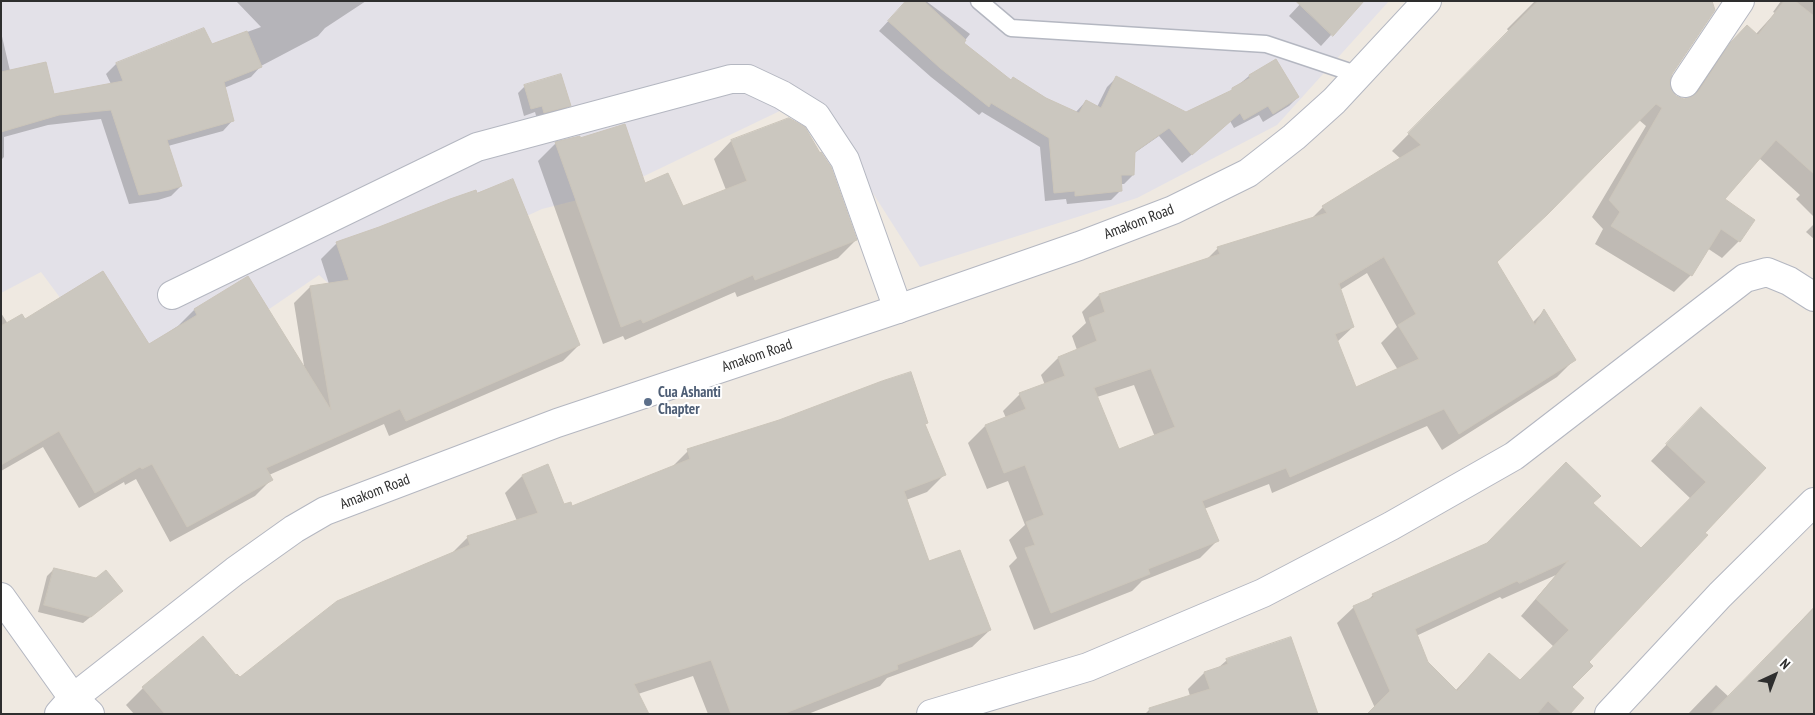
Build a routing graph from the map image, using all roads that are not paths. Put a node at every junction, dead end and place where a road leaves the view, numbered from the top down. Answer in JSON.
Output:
{"nodes":[{"id":1,"x":979,"y":1,"type":"edge"},
{"id":2,"x":1427,"y":1,"type":"edge"},
{"id":3,"x":1740,"y":1,"type":"edge"},
{"id":4,"x":1359,"y":75,"type":"junction"},
{"id":5,"x":1684,"y":83,"type":"dead end"},
{"id":6,"x":172,"y":295,"type":"dead end"},
{"id":7,"x":1814,"y":297,"type":"edge"},
{"id":8,"x":898,"y":309,"type":"junction"},
{"id":9,"x":1814,"y":502,"type":"edge"},
{"id":10,"x":1,"y":597,"type":"edge"},
{"id":11,"x":74,"y":709,"type":"edge"},
{"id":12,"x":931,"y":714,"type":"edge"},
{"id":13,"x":1608,"y":714,"type":"edge"}],
"edges":[{"from":1,"to":4,"type":"lane"},
{"from":2,"to":4,"type":"street","name":"Amakom Road"},
{"from":3,"to":5,"type":"street"},
{"from":4,"to":8,"type":"street","name":"Amakom Road"},
{"from":6,"to":8,"type":"street"},
{"from":7,"to":12,"type":"street"},
{"from":8,"to":11,"type":"street","name":"Amakom Road"},
{"from":9,"to":13,"type":"street"},
{"from":10,"to":11,"type":"street"}]}
